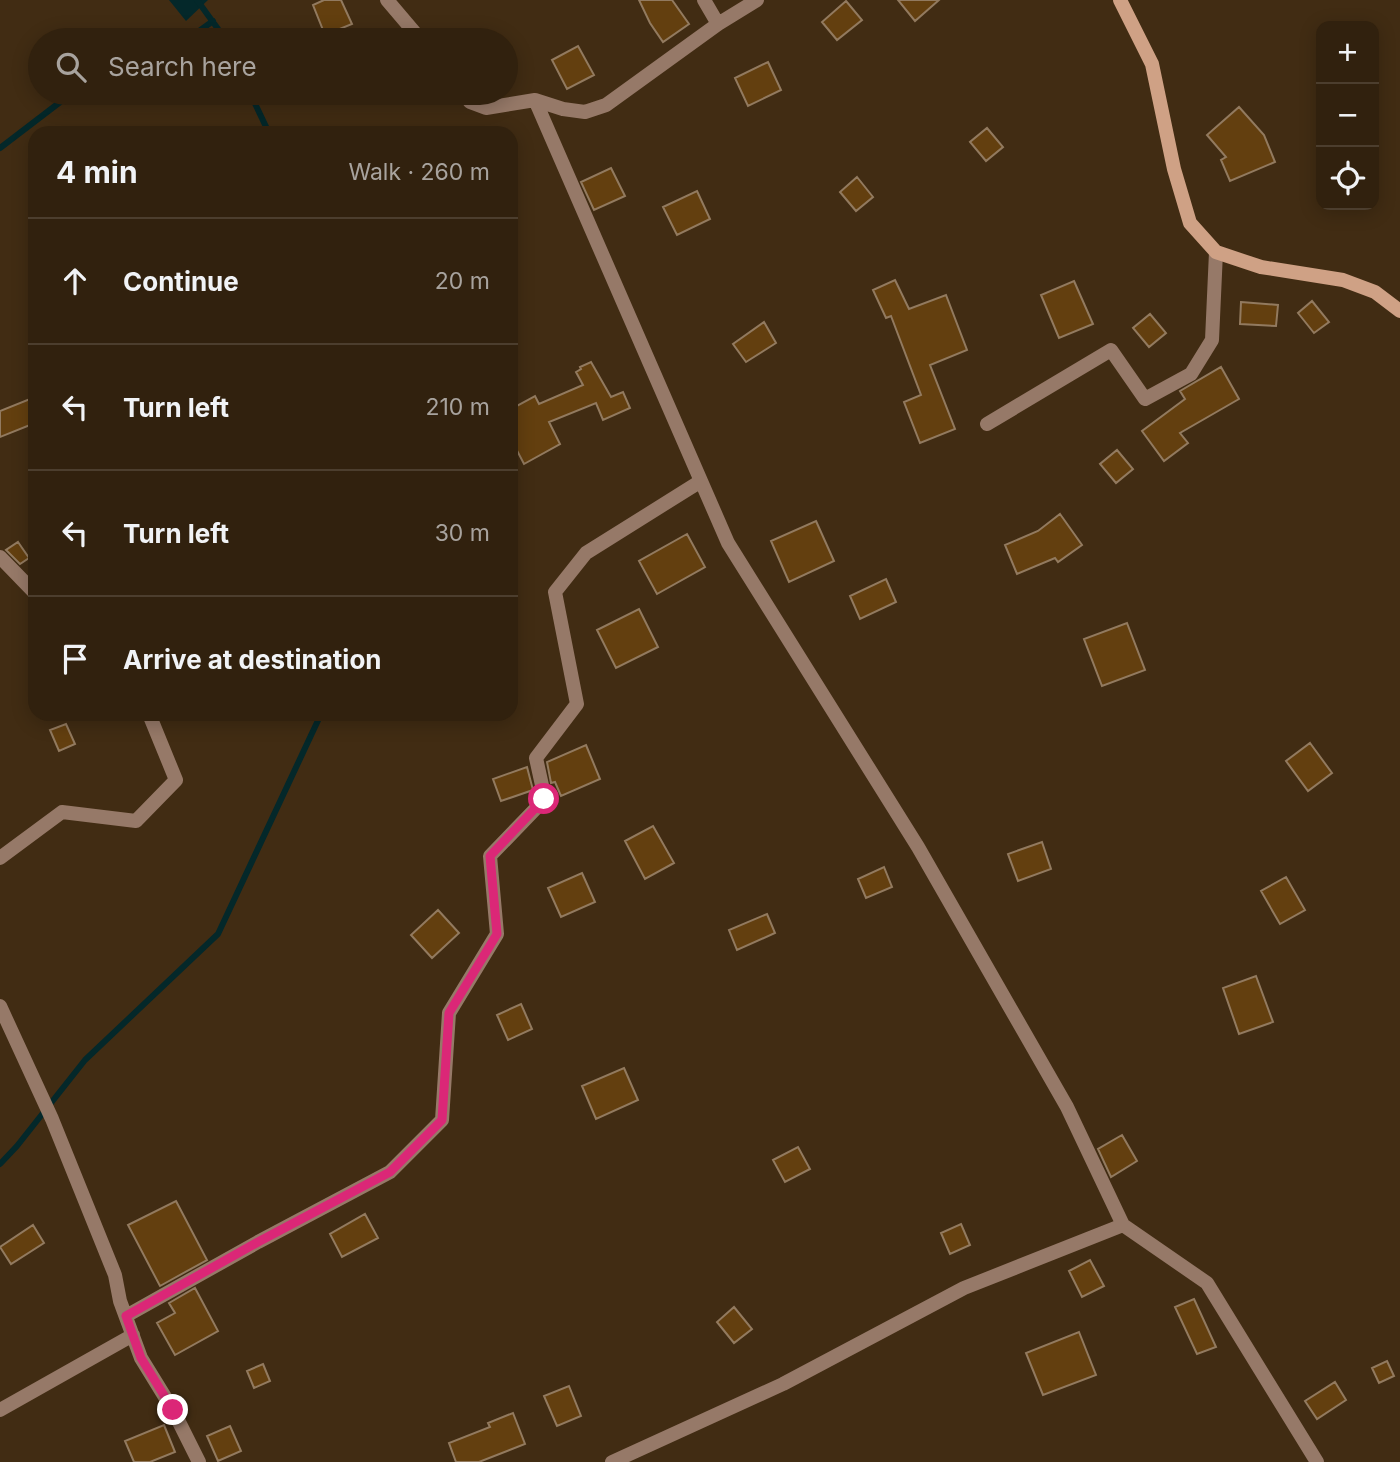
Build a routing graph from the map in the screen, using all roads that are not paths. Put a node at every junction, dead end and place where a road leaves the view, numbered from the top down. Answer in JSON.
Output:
{"nodes":[{"id":1,"x":387,"y":0,"type":"edge"},
{"id":2,"x":704,"y":0,"type":"edge"},
{"id":3,"x":757,"y":0,"type":"edge"},
{"id":4,"x":1120,"y":0,"type":"edge"},
{"id":5,"x":719,"y":24,"type":"junction"},
{"id":6,"x":411,"y":28,"type":"edge"},
{"id":7,"x":536,"y":100,"type":"junction"},
{"id":8,"x":518,"y":103,"type":"edge"},
{"id":9,"x":478,"y":105,"type":"edge"},
{"id":10,"x":505,"y":105,"type":"edge"},
{"id":11,"x":1216,"y":252,"type":"junction"},
{"id":12,"x":1400,"y":311,"type":"edge"},
{"id":13,"x":987,"y":424,"type":"dead end"},
{"id":14,"x":701,"y":481,"type":"junction"},
{"id":15,"x":0,"y":557,"type":"edge"},
{"id":16,"x":28,"y":586,"type":"edge"},
{"id":17,"x":152,"y":721,"type":"edge"},
{"id":18,"x":0,"y":858,"type":"edge"},
{"id":19,"x":0,"y":1006,"type":"edge"},
{"id":20,"x":1123,"y":1225,"type":"junction"},
{"id":21,"x":126,"y":1316,"type":"junction"},
{"id":22,"x":133,"y":1335,"type":"junction"},
{"id":23,"x":0,"y":1410,"type":"edge"},
{"id":24,"x":199,"y":1462,"type":"edge"},
{"id":25,"x":612,"y":1462,"type":"edge"},
{"id":26,"x":1317,"y":1462,"type":"edge"}],
"edges":[{"from":1,"to":6,"type":"street"},
{"from":2,"to":5,"type":"street"},
{"from":3,"to":5,"type":"street"},
{"from":4,"to":11,"type":"street"},
{"from":5,"to":7,"type":"street"},
{"from":7,"to":8,"type":"street"},
{"from":7,"to":14,"type":"street"},
{"from":9,"to":10,"type":"street"},
{"from":11,"to":12,"type":"street"},
{"from":11,"to":13,"type":"street"},
{"from":14,"to":20,"type":"street"},
{"from":14,"to":21,"type":"street"},
{"from":15,"to":16,"type":"street"},
{"from":17,"to":18,"type":"street"},
{"from":19,"to":21,"type":"street"},
{"from":20,"to":25,"type":"street"},
{"from":20,"to":26,"type":"street"},
{"from":21,"to":22,"type":"street"},
{"from":22,"to":23,"type":"street"},
{"from":22,"to":24,"type":"street"}]}
